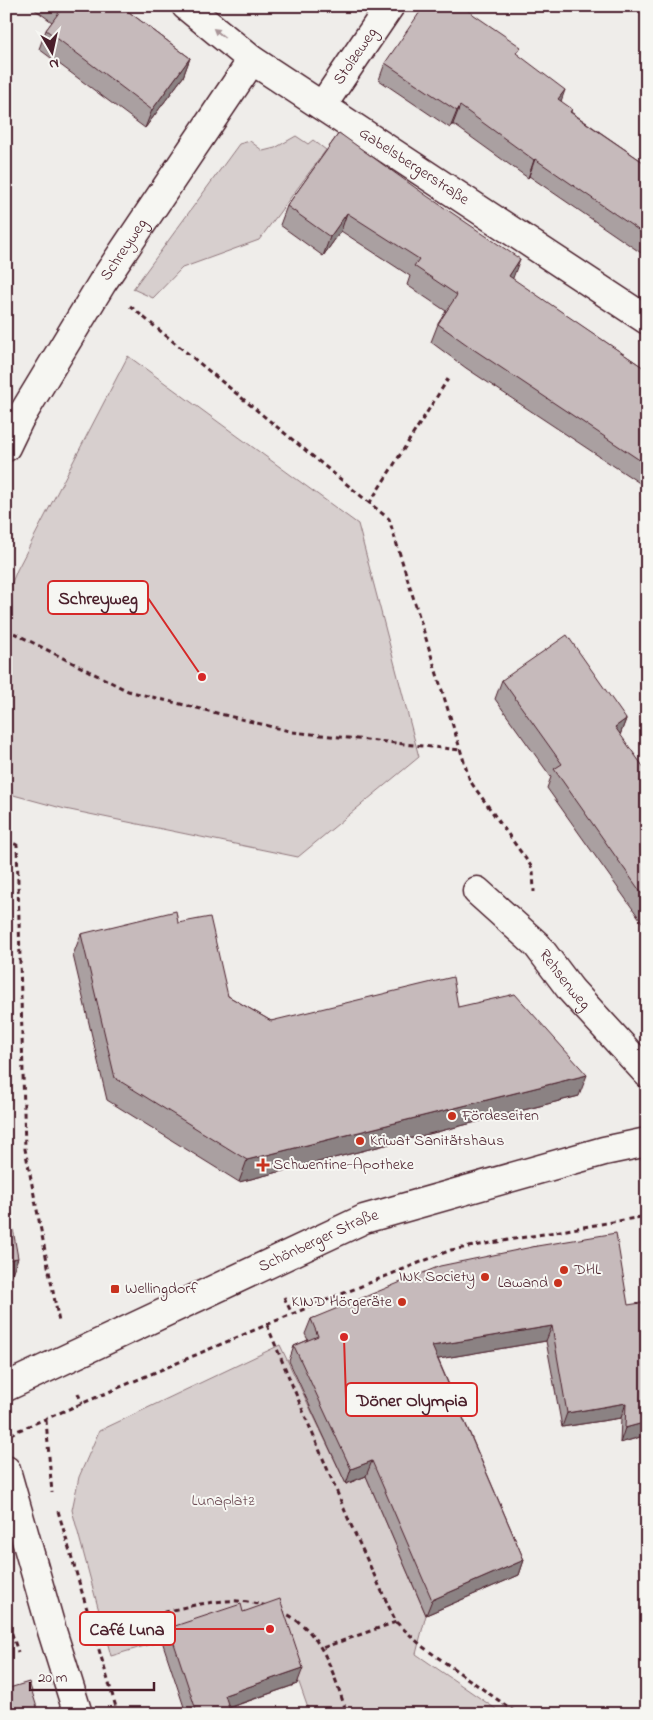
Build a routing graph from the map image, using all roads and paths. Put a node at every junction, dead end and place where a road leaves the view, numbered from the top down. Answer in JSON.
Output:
{"nodes":[{"id":1,"x":186,"y":6,"type":"edge"},
{"id":2,"x":390,"y":6,"type":"edge"},
{"id":3,"x":252,"y":60,"type":"junction"},
{"id":4,"x":322,"y":106,"type":"junction"},
{"id":5,"x":102,"y":283,"type":"junction"},
{"id":6,"x":647,"y":320,"type":"edge"},
{"id":7,"x":448,"y":379,"type":"dead end"},
{"id":8,"x":6,"y":447,"type":"edge"},
{"id":9,"x":369,"y":504,"type":"junction"},
{"id":10,"x":6,"y":629,"type":"edge"},
{"id":11,"x":460,"y":750,"type":"junction"},
{"id":12,"x":6,"y":840,"type":"edge"},
{"id":13,"x":477,"y":891,"type":"dead end"},
{"id":14,"x":537,"y":945,"type":"junction"},
{"id":15,"x":647,"y":1072,"type":"edge"},
{"id":16,"x":647,"y":1142,"type":"edge"},
{"id":17,"x":647,"y":1216,"type":"edge"},
{"id":18,"x":267,"y":1325,"type":"junction"},
{"id":19,"x":66,"y":1358,"type":"junction"},
{"id":20,"x":6,"y":1387,"type":"edge"},
{"id":21,"x":82,"y":1404,"type":"junction"},
{"id":22,"x":46,"y":1420,"type":"junction"},
{"id":23,"x":6,"y":1436,"type":"edge"},
{"id":24,"x":6,"y":1470,"type":"edge"},
{"id":25,"x":6,"y":1616,"type":"edge"},
{"id":26,"x":396,"y":1622,"type":"junction"},
{"id":27,"x":10,"y":1628,"type":"dead end"},
{"id":28,"x":96,"y":1636,"type":"junction"},
{"id":29,"x":322,"y":1648,"type":"junction"},
{"id":30,"x":510,"y":1709,"type":"junction"},
{"id":31,"x":78,"y":1714,"type":"edge"},
{"id":32,"x":118,"y":1714,"type":"edge"},
{"id":33,"x":347,"y":1714,"type":"edge"},
{"id":34,"x":506,"y":1714,"type":"edge"},
{"id":35,"x":518,"y":1714,"type":"edge"}],
"edges":[{"from":3,"to":1,"type":"street","name":"Gabelsbergerstraße","one_way":true},
{"from":2,"to":4,"type":"street","name":"Stolzeweg"},
{"from":3,"to":4,"type":"street","name":"Gabelsbergerstraße"},
{"from":3,"to":5,"type":"street","name":"Schreyweg"},
{"from":4,"to":6,"type":"street","name":"Gabelsbergerstraße"},
{"from":5,"to":8,"type":"street","name":"Schreyweg"},
{"from":5,"to":9,"type":"path"},
{"from":7,"to":9,"type":"path"},
{"from":9,"to":11,"type":"path"},
{"from":10,"to":11,"type":"path"},
{"from":11,"to":14,"type":"path"},
{"from":12,"to":19,"type":"path"},
{"from":13,"to":14,"type":"street","name":"Rehsenweg"},
{"from":14,"to":15,"type":"street","name":"Rehsenweg"},
{"from":16,"to":19,"type":"street","name":"Schönberger Straße"},
{"from":17,"to":18,"type":"path"},
{"from":18,"to":21,"type":"path"},
{"from":18,"to":26,"type":"path"},
{"from":19,"to":20,"type":"street","name":"Schönberger Straße"},
{"from":19,"to":21,"type":"path"},
{"from":21,"to":22,"type":"path"},
{"from":22,"to":23,"type":"path"},
{"from":22,"to":28,"type":"path"},
{"from":24,"to":31,"type":"street"},
{"from":25,"to":27,"type":"path"},
{"from":26,"to":29,"type":"path"},
{"from":26,"to":30,"type":"path"},
{"from":28,"to":29,"type":"path"},
{"from":28,"to":32,"type":"path"},
{"from":29,"to":33,"type":"path"},
{"from":30,"to":34,"type":"path"},
{"from":30,"to":35,"type":"path"}]}
